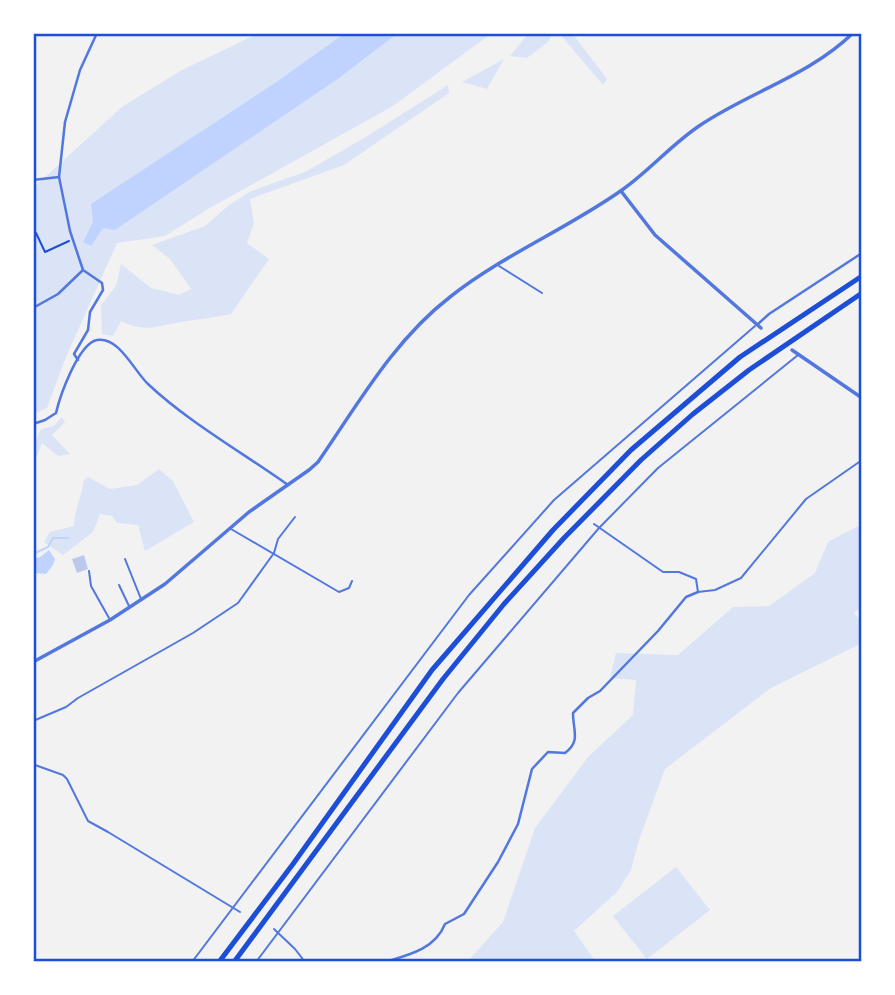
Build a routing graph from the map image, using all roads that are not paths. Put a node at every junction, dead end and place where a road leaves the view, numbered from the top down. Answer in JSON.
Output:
{"nodes":[{"id":1,"x":97,"y":33,"type":"edge"},
{"id":2,"x":853,"y":33,"type":"edge"},
{"id":3,"x":59,"y":177,"type":"junction"},
{"id":4,"x":33,"y":180,"type":"edge"},
{"id":5,"x":621,"y":191,"type":"junction"},
{"id":6,"x":862,"y":253,"type":"edge"},
{"id":7,"x":498,"y":265,"type":"junction"},
{"id":8,"x":83,"y":270,"type":"junction"},
{"id":9,"x":862,"y":276,"type":"edge"},
{"id":10,"x":541,"y":293,"type":"dead end"},
{"id":11,"x":862,"y":293,"type":"edge"},
{"id":12,"x":33,"y":308,"type":"edge"},
{"id":13,"x":759,"y":326,"type":"junction"},
{"id":14,"x":792,"y":350,"type":"dead end"},
{"id":15,"x":799,"y":354,"type":"junction"},
{"id":16,"x":78,"y":360,"type":"junction"},
{"id":17,"x":862,"y":398,"type":"edge"},
{"id":18,"x":33,"y":424,"type":"edge"},
{"id":19,"x":862,"y":460,"type":"edge"},
{"id":20,"x":288,"y":485,"type":"junction"},
{"id":21,"x":295,"y":517,"type":"dead end"},
{"id":22,"x":594,"y":524,"type":"dead end"},
{"id":23,"x":229,"y":528,"type":"junction"},
{"id":24,"x":599,"y":528,"type":"junction"},
{"id":25,"x":274,"y":553,"type":"junction"},
{"id":26,"x":125,"y":559,"type":"dead end"},
{"id":27,"x":89,"y":571,"type":"dead end"},
{"id":28,"x":352,"y":581,"type":"dead end"},
{"id":29,"x":119,"y":585,"type":"dead end"},
{"id":30,"x":698,"y":592,"type":"junction"},
{"id":31,"x":141,"y":600,"type":"junction"},
{"id":32,"x":130,"y":607,"type":"junction"},
{"id":33,"x":110,"y":620,"type":"junction"},
{"id":34,"x":33,"y":662,"type":"edge"},
{"id":35,"x":33,"y":721,"type":"edge"},
{"id":36,"x":33,"y":762,"type":"edge"},
{"id":37,"x":234,"y":908,"type":"junction"},
{"id":38,"x":240,"y":912,"type":"dead end"},
{"id":39,"x":274,"y":929,"type":"dead end"},
{"id":40,"x":278,"y":933,"type":"junction"},
{"id":41,"x":192,"y":962,"type":"edge"},
{"id":42,"x":219,"y":962,"type":"edge"},
{"id":43,"x":234,"y":962,"type":"edge"},
{"id":44,"x":256,"y":962,"type":"edge"},
{"id":45,"x":304,"y":962,"type":"edge"},
{"id":46,"x":385,"y":962,"type":"edge"}],
"edges":[{"from":1,"to":3,"type":"street"},
{"from":2,"to":5,"type":"street"},
{"from":3,"to":4,"type":"street"},
{"from":3,"to":8,"type":"street"},
{"from":5,"to":7,"type":"street"},
{"from":5,"to":13,"type":"street"},
{"from":6,"to":13,"type":"street"},
{"from":7,"to":10,"type":"lane"},
{"from":7,"to":20,"type":"street"},
{"from":8,"to":12,"type":"street"},
{"from":8,"to":16,"type":"street"},
{"from":9,"to":42,"type":"highway"},
{"from":11,"to":43,"type":"highway"},
{"from":13,"to":37,"type":"lane"},
{"from":14,"to":15,"type":"street"},
{"from":15,"to":17,"type":"street"},
{"from":15,"to":24,"type":"lane"},
{"from":16,"to":18,"type":"street"},
{"from":16,"to":20,"type":"street"},
{"from":19,"to":30,"type":"lane"},
{"from":20,"to":23,"type":"street"},
{"from":21,"to":25,"type":"lane"},
{"from":22,"to":24,"type":"lane"},
{"from":23,"to":25,"type":"lane"},
{"from":23,"to":31,"type":"street"},
{"from":24,"to":30,"type":"lane"},
{"from":24,"to":40,"type":"lane"},
{"from":25,"to":28,"type":"lane"},
{"from":25,"to":35,"type":"lane"},
{"from":26,"to":31,"type":"lane"},
{"from":27,"to":33,"type":"lane"},
{"from":29,"to":32,"type":"lane"},
{"from":30,"to":46,"type":"street"},
{"from":31,"to":32,"type":"street"},
{"from":32,"to":33,"type":"street"},
{"from":33,"to":34,"type":"street"},
{"from":36,"to":37,"type":"lane"},
{"from":37,"to":38,"type":"lane"},
{"from":37,"to":41,"type":"lane"},
{"from":39,"to":40,"type":"lane"},
{"from":40,"to":44,"type":"lane"},
{"from":40,"to":45,"type":"lane"}]}
